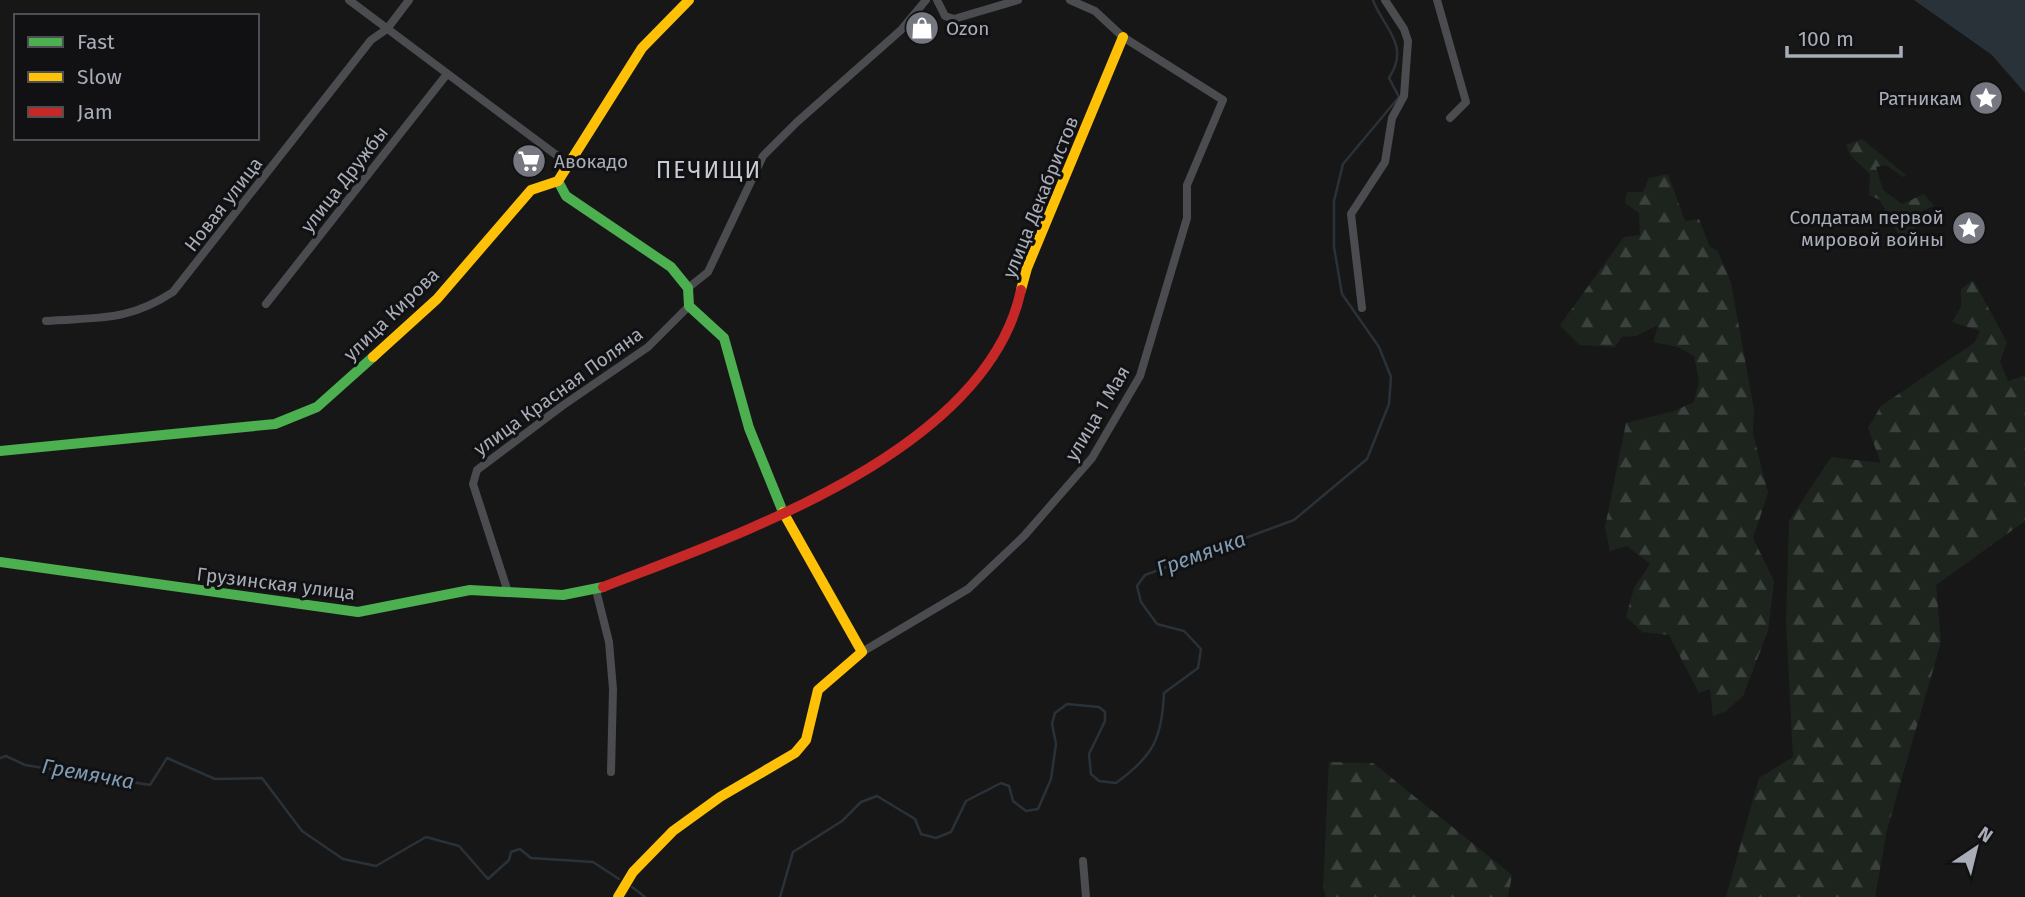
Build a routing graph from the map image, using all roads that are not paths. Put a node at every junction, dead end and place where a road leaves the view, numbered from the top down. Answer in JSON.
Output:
{"nodes":[{"id":1,"x":349,"y":0,"type":"edge"},
{"id":2,"x":409,"y":0,"type":"edge"},
{"id":3,"x":689,"y":0,"type":"edge"},
{"id":4,"x":926,"y":0,"type":"edge"},
{"id":5,"x":937,"y":0,"type":"edge"},
{"id":6,"x":1018,"y":0,"type":"edge"},
{"id":7,"x":1070,"y":0,"type":"edge"},
{"id":8,"x":1385,"y":0,"type":"edge"},
{"id":9,"x":1437,"y":0,"type":"edge"},
{"id":10,"x":387,"y":29,"type":"junction"},
{"id":11,"x":1123,"y":37,"type":"junction"},
{"id":12,"x":447,"y":74,"type":"junction"},
{"id":13,"x":1450,"y":118,"type":"dead end"},
{"id":14,"x":567,"y":163,"type":"junction"},
{"id":15,"x":558,"y":181,"type":"junction"},
{"id":16,"x":688,"y":288,"type":"junction"},
{"id":17,"x":266,"y":304,"type":"dead end"},
{"id":18,"x":689,"y":306,"type":"junction"},
{"id":19,"x":1362,"y":309,"type":"dead end"},
{"id":20,"x":46,"y":321,"type":"dead end"},
{"id":21,"x":0,"y":451,"type":"edge"},
{"id":22,"x":784,"y":514,"type":"junction"},
{"id":23,"x":0,"y":562,"type":"edge"},
{"id":24,"x":596,"y":590,"type":"junction"},
{"id":25,"x":508,"y":592,"type":"junction"},
{"id":26,"x":862,"y":652,"type":"junction"},
{"id":27,"x":611,"y":772,"type":"dead end"},
{"id":28,"x":1083,"y":861,"type":"dead end"},
{"id":29,"x":618,"y":897,"type":"edge"},
{"id":30,"x":1086,"y":897,"type":"edge"}],
"edges":[{"from":1,"to":10,"type":"street"},
{"from":2,"to":10,"type":"street","name":"Новая улица"},
{"from":3,"to":14,"type":"street"},
{"from":4,"to":16,"type":"street"},
{"from":5,"to":6,"type":"street"},
{"from":7,"to":11,"type":"street"},
{"from":8,"to":19,"type":"street"},
{"from":9,"to":13,"type":"street"},
{"from":10,"to":12,"type":"street"},
{"from":10,"to":20,"type":"street","name":"Новая улица"},
{"from":11,"to":22,"type":"street","name":"улица Декабристов"},
{"from":11,"to":26,"type":"street","name":"улица 1 Мая"},
{"from":12,"to":14,"type":"street"},
{"from":12,"to":17,"type":"street","name":"улица Дружбы"},
{"from":14,"to":15,"type":"street"},
{"from":15,"to":16,"type":"street"},
{"from":15,"to":21,"type":"street","name":"улица Кирова"},
{"from":16,"to":18,"type":"street"},
{"from":18,"to":22,"type":"street"},
{"from":18,"to":25,"type":"street","name":"улица Красная Поляна"},
{"from":22,"to":24,"type":"street","name":"Грузинская улица"},
{"from":22,"to":26,"type":"street"},
{"from":23,"to":25,"type":"street","name":"Грузинская улица"},
{"from":24,"to":25,"type":"street","name":"Грузинская улица"},
{"from":24,"to":27,"type":"street"},
{"from":26,"to":29,"type":"street"},
{"from":28,"to":30,"type":"street"}]}
